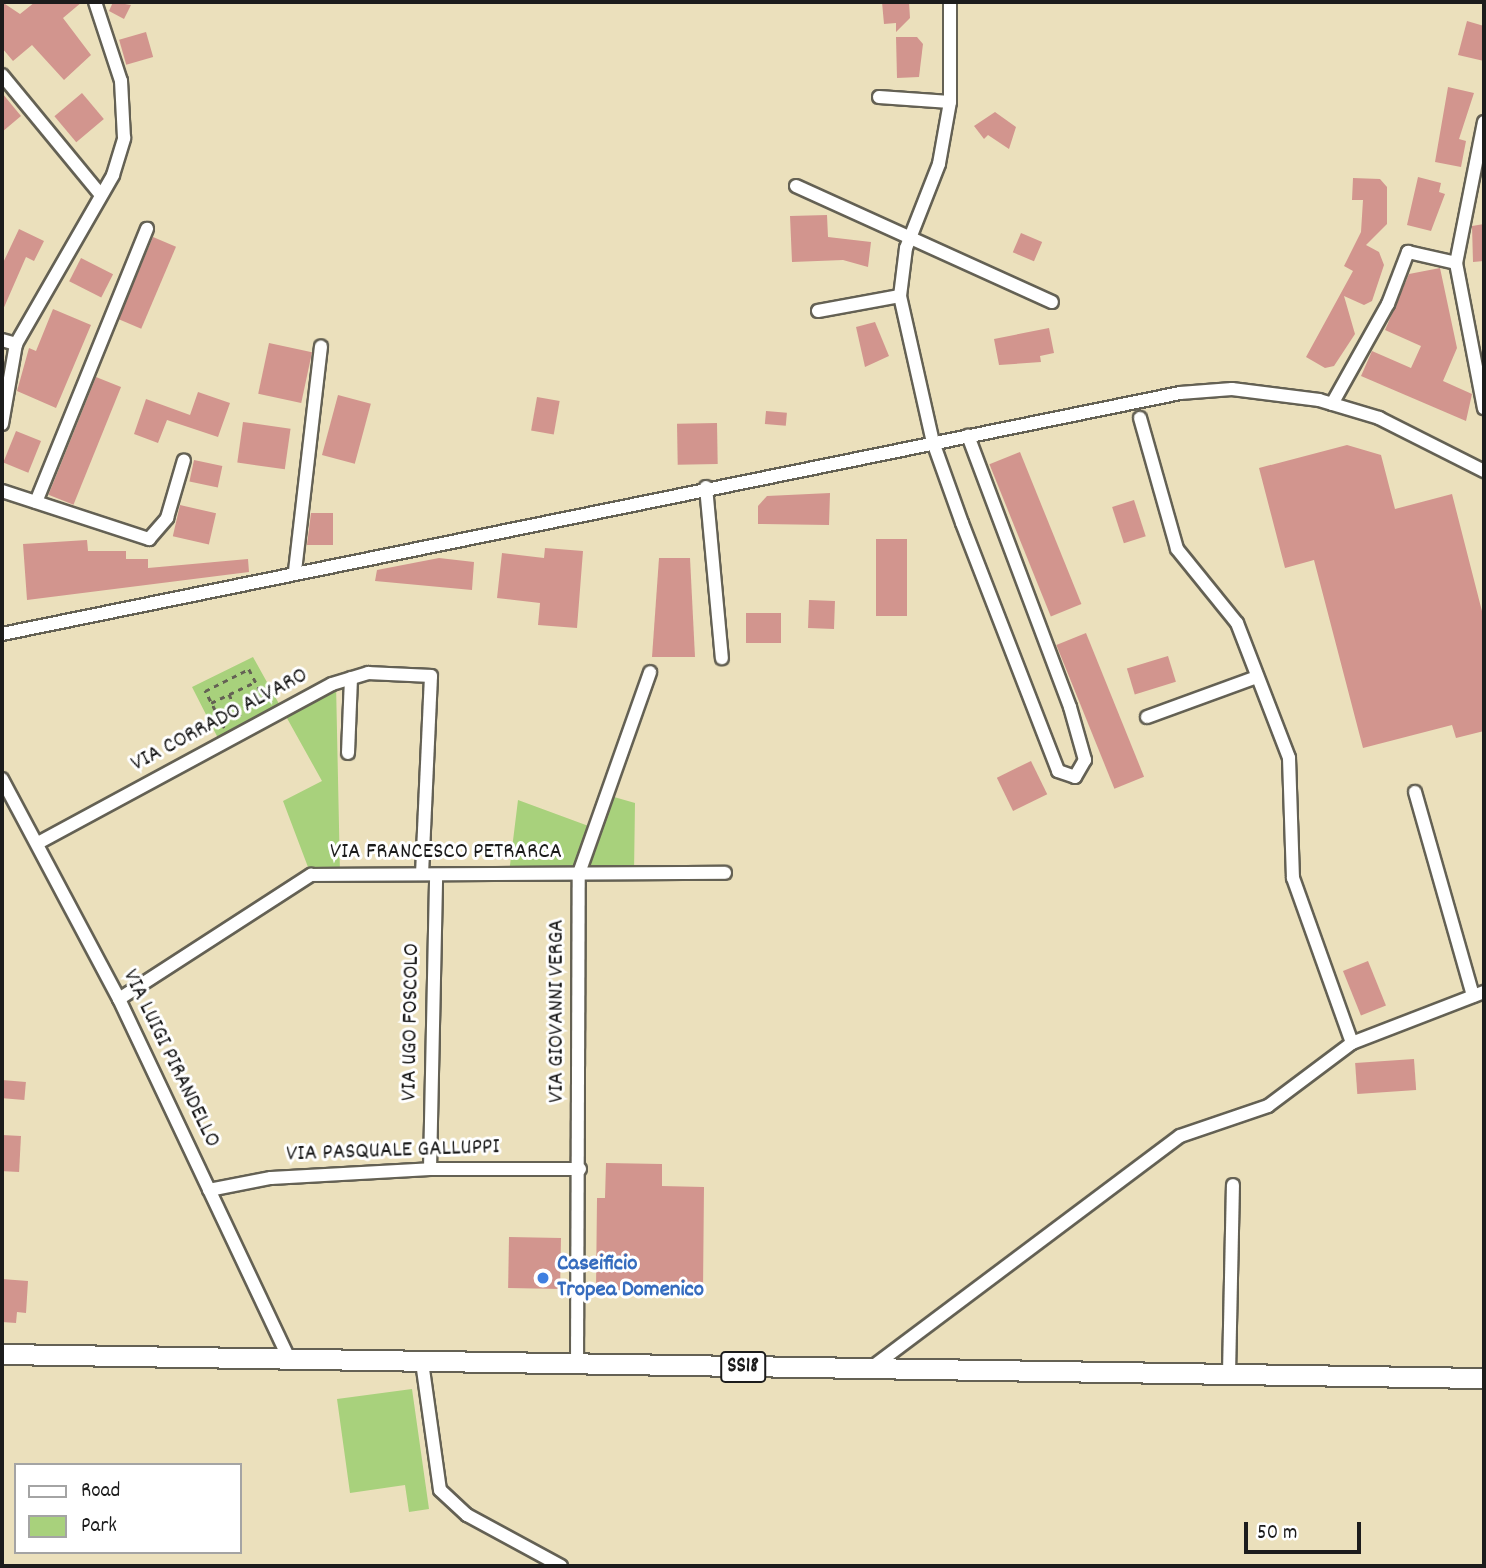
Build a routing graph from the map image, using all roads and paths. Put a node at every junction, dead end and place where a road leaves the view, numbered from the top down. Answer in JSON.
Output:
{"nodes":[{"id":1,"x":95,"y":2,"type":"edge"},
{"id":2,"x":950,"y":2,"type":"edge"},
{"id":3,"x":2,"y":75,"type":"edge"},
{"id":4,"x":879,"y":97,"type":"dead end"},
{"id":5,"x":950,"y":102,"type":"junction"},
{"id":6,"x":1484,"y":122,"type":"edge"},
{"id":7,"x":796,"y":186,"type":"dead end"},
{"id":8,"x":100,"y":194,"type":"junction"},
{"id":9,"x":147,"y":229,"type":"dead end"},
{"id":10,"x":910,"y":234,"type":"junction"},
{"id":11,"x":1456,"y":262,"type":"junction"},
{"id":12,"x":900,"y":296,"type":"junction"},
{"id":13,"x":1052,"y":302,"type":"dead end"},
{"id":14,"x":818,"y":311,"type":"dead end"},
{"id":15,"x":2,"y":340,"type":"edge"},
{"id":16,"x":16,"y":344,"type":"junction"},
{"id":17,"x":321,"y":346,"type":"dead end"},
{"id":18,"x":1332,"y":404,"type":"junction"},
{"id":19,"x":1484,"y":408,"type":"edge"},
{"id":20,"x":1140,"y":418,"type":"dead end"},
{"id":21,"x":2,"y":424,"type":"edge"},
{"id":22,"x":968,"y":435,"type":"junction"},
{"id":23,"x":933,"y":442,"type":"junction"},
{"id":24,"x":184,"y":460,"type":"dead end"},
{"id":25,"x":1484,"y":471,"type":"edge"},
{"id":26,"x":706,"y":488,"type":"junction"},
{"id":27,"x":2,"y":491,"type":"edge"},
{"id":28,"x":36,"y":502,"type":"junction"},
{"id":29,"x":295,"y":571,"type":"junction"},
{"id":30,"x":2,"y":634,"type":"edge"},
{"id":31,"x":722,"y":658,"type":"dead end"},
{"id":32,"x":650,"y":672,"type":"dead end"},
{"id":33,"x":1257,"y":677,"type":"junction"},
{"id":34,"x":351,"y":678,"type":"junction"},
{"id":35,"x":255,"y":681,"type":"junction"},
{"id":36,"x":229,"y":694,"type":"junction"},
{"id":37,"x":211,"y":703,"type":"junction"},
{"id":38,"x":273,"y":716,"type":"junction"},
{"id":39,"x":1147,"y":718,"type":"dead end"},
{"id":40,"x":248,"y":730,"type":"junction"},
{"id":41,"x":230,"y":740,"type":"junction"},
{"id":42,"x":348,"y":753,"type":"dead end"},
{"id":43,"x":2,"y":779,"type":"edge"},
{"id":44,"x":1415,"y":792,"type":"dead end"},
{"id":45,"x":38,"y":843,"type":"junction"},
{"id":46,"x":422,"y":873,"type":"junction"},
{"id":47,"x":579,"y":873,"type":"junction"},
{"id":48,"x":725,"y":873,"type":"dead end"},
{"id":49,"x":436,"y":876,"type":"junction"},
{"id":50,"x":1479,"y":994,"type":"edge"},
{"id":51,"x":119,"y":999,"type":"junction"},
{"id":52,"x":1352,"y":1043,"type":"junction"},
{"id":53,"x":430,"y":1169,"type":"junction"},
{"id":54,"x":580,"y":1169,"type":"junction"},
{"id":55,"x":1233,"y":1185,"type":"dead end"},
{"id":56,"x":209,"y":1190,"type":"junction"},
{"id":57,"x":2,"y":1354,"type":"edge"},
{"id":58,"x":290,"y":1361,"type":"junction"},
{"id":59,"x":422,"y":1362,"type":"junction"},
{"id":60,"x":578,"y":1362,"type":"junction"},
{"id":61,"x":868,"y":1370,"type":"junction"},
{"id":62,"x":1229,"y":1374,"type":"junction"},
{"id":63,"x":1484,"y":1378,"type":"edge"},
{"id":64,"x":546,"y":1562,"type":"edge"},
{"id":65,"x":561,"y":1566,"type":"edge"}],
"edges":[{"from":1,"to":8,"type":"street"},
{"from":2,"to":5,"type":"street"},
{"from":3,"to":8,"type":"street"},
{"from":4,"to":5,"type":"street"},
{"from":5,"to":10,"type":"street"},
{"from":6,"to":11,"type":"street"},
{"from":7,"to":10,"type":"street"},
{"from":8,"to":16,"type":"street"},
{"from":9,"to":28,"type":"street"},
{"from":10,"to":12,"type":"street"},
{"from":10,"to":13,"type":"street"},
{"from":11,"to":18,"type":"street"},
{"from":11,"to":19,"type":"street"},
{"from":12,"to":14,"type":"street"},
{"from":12,"to":23,"type":"street"},
{"from":15,"to":16,"type":"street"},
{"from":16,"to":21,"type":"street"},
{"from":17,"to":29,"type":"street"},
{"from":18,"to":22,"type":"street"},
{"from":18,"to":25,"type":"street"},
{"from":20,"to":33,"type":"street"},
{"from":22,"to":23,"type":"street"},
{"from":22,"to":23,"type":"street"},
{"from":23,"to":26,"type":"street"},
{"from":24,"to":28,"type":"street"},
{"from":26,"to":29,"type":"street"},
{"from":26,"to":31,"type":"street"},
{"from":27,"to":28,"type":"street"},
{"from":29,"to":30,"type":"street"},
{"from":32,"to":47,"type":"street","name":"VIA GIOVANNI VERGA"},
{"from":33,"to":39,"type":"street"},
{"from":33,"to":52,"type":"street"},
{"from":34,"to":38,"type":"street","name":"VIA CORRADO ALVARO"},
{"from":34,"to":42,"type":"street"},
{"from":34,"to":46,"type":"street","name":"VIA CORRADO ALVARO"},
{"from":35,"to":36,"type":"path"},
{"from":35,"to":37,"type":"path"},
{"from":35,"to":38,"type":"path"},
{"from":36,"to":37,"type":"path"},
{"from":36,"to":40,"type":"path"},
{"from":37,"to":41,"type":"path"},
{"from":38,"to":40,"type":"street","name":"VIA CORRADO ALVARO"},
{"from":40,"to":41,"type":"street","name":"VIA CORRADO ALVARO"},
{"from":41,"to":45,"type":"street","name":"VIA CORRADO ALVARO"},
{"from":43,"to":45,"type":"street","name":"VIA LUIGI PIRANDELLO"},
{"from":44,"to":50,"type":"street"},
{"from":45,"to":51,"type":"street","name":"VIA LUIGI PIRANDELLO"},
{"from":46,"to":49,"type":"street","name":"VIA FRANCESCO PETRARCA"},
{"from":46,"to":51,"type":"street","name":"VIA FRANCESCO PETRARCA"},
{"from":47,"to":48,"type":"street","name":"VIA FRANCESCO PETRARCA"},
{"from":47,"to":49,"type":"street","name":"VIA FRANCESCO PETRARCA"},
{"from":47,"to":54,"type":"street","name":"VIA GIOVANNI VERGA"},
{"from":49,"to":53,"type":"street","name":"VIA UGO FOSCOLO"},
{"from":50,"to":52,"type":"street"},
{"from":51,"to":56,"type":"street","name":"VIA LUIGI PIRANDELLO"},
{"from":52,"to":61,"type":"street"},
{"from":53,"to":54,"type":"street","name":"VIA PASQUALE GALLUPPI"},
{"from":53,"to":56,"type":"street","name":"VIA PASQUALE GALLUPPI"},
{"from":54,"to":60,"type":"street","name":"VIA GIOVANNI VERGA"},
{"from":55,"to":62,"type":"street"},
{"from":56,"to":58,"type":"street","name":"VIA LUIGI PIRANDELLO"},
{"from":57,"to":58,"type":"main road","number":"SS18"},
{"from":58,"to":59,"type":"main road","number":"SS18"},
{"from":59,"to":60,"type":"main road","number":"SS18"},
{"from":59,"to":64,"type":"street"},
{"from":60,"to":61,"type":"main road","number":"SS18"},
{"from":61,"to":62,"type":"main road","number":"SS18"},
{"from":62,"to":63,"type":"main road","number":"SS18"},
{"from":64,"to":65,"type":"street"}]}
